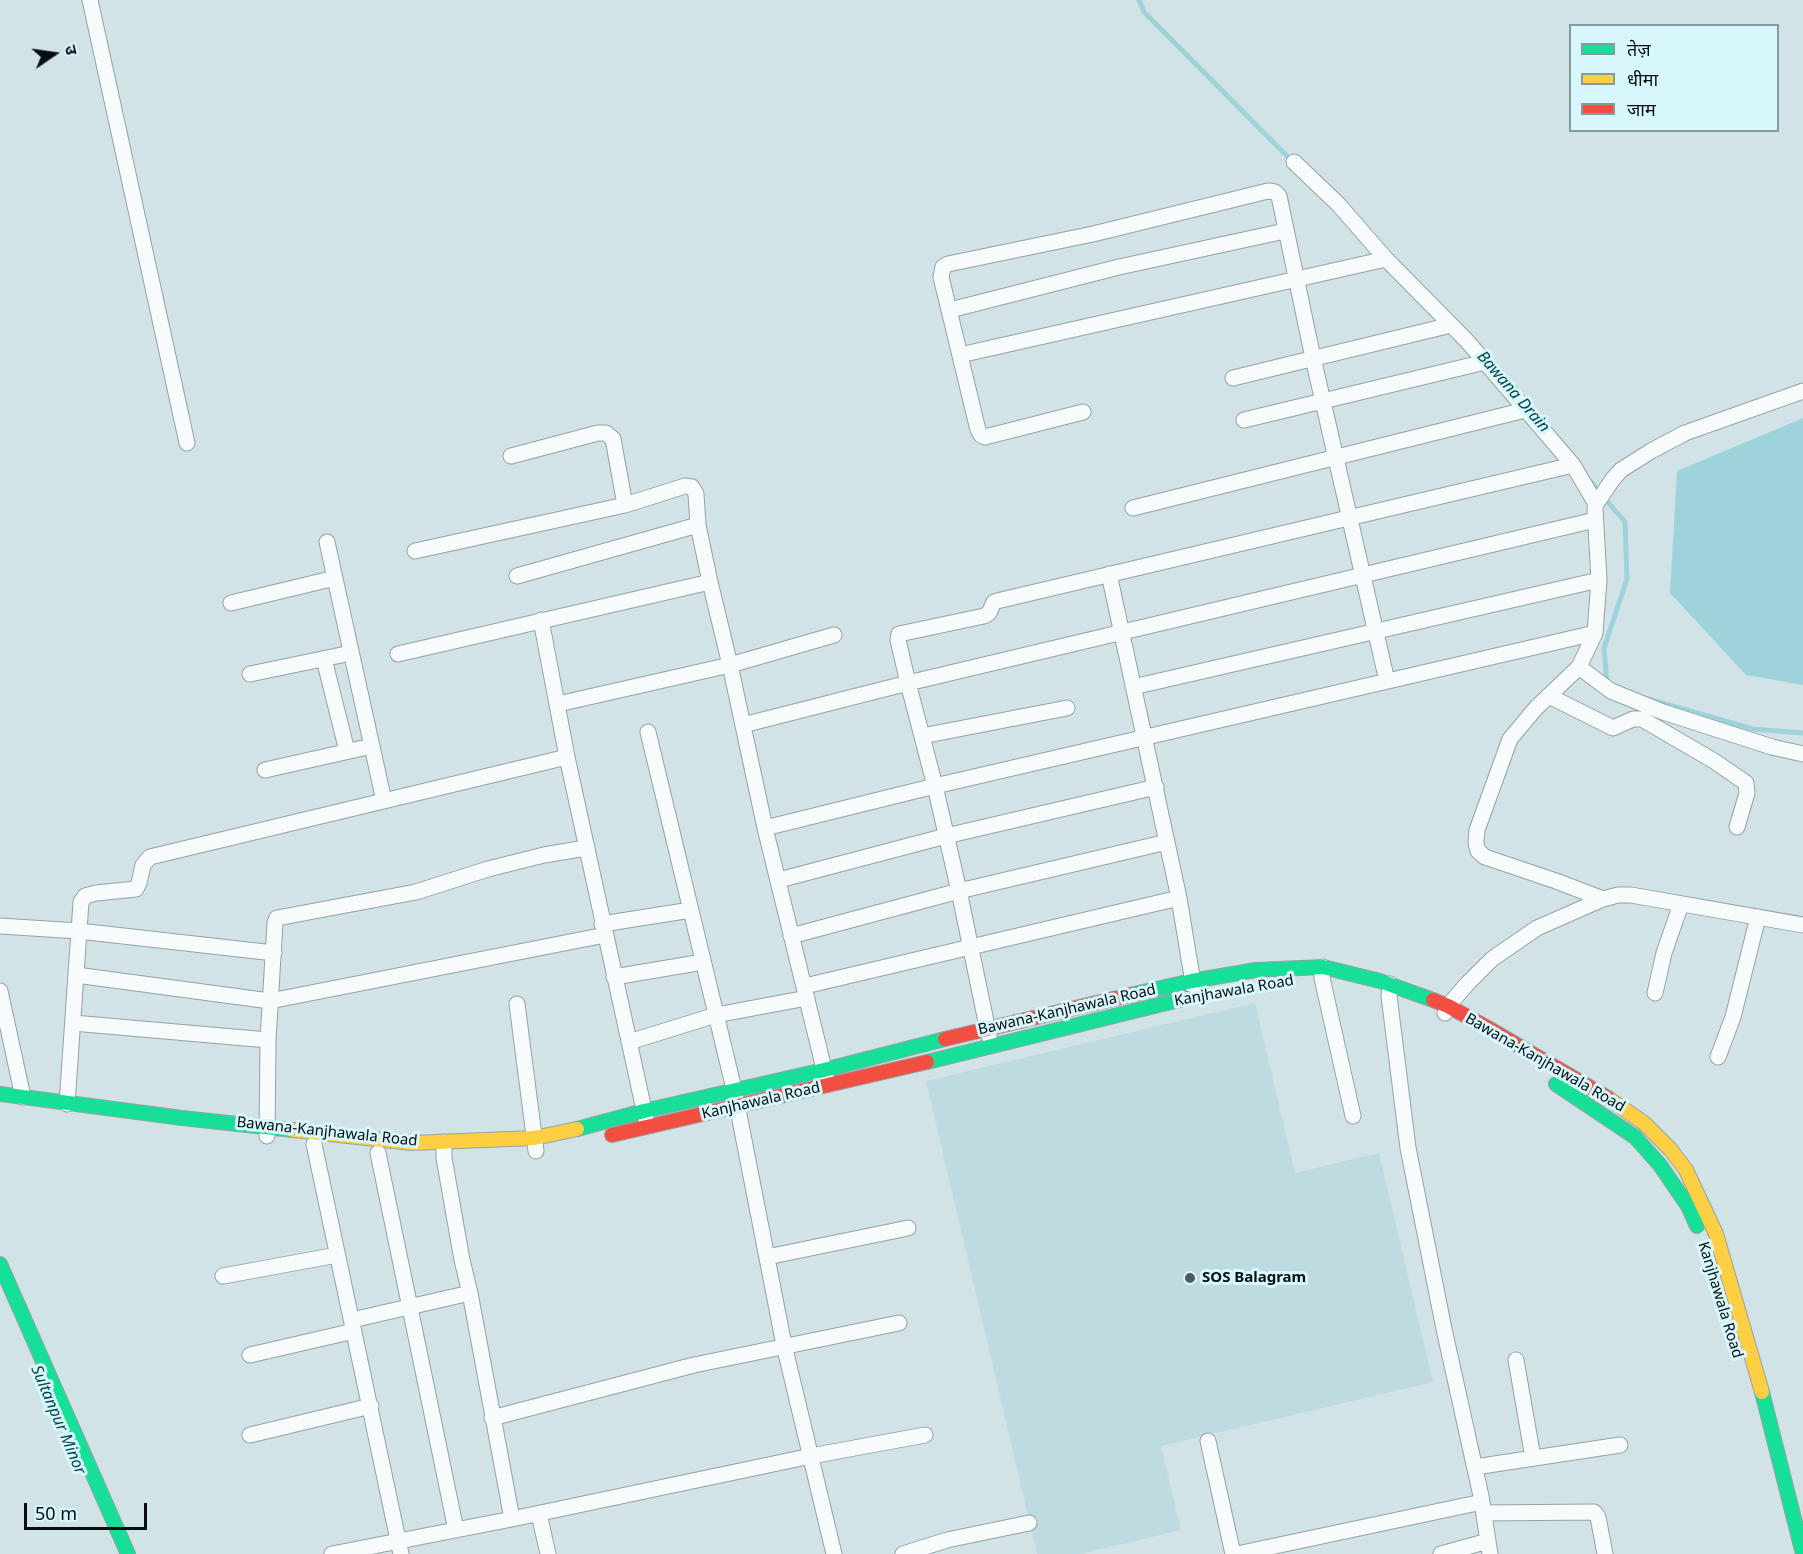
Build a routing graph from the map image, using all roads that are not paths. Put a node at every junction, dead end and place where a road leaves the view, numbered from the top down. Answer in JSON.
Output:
{"nodes":[{"id":1,"x":90,"y":0,"type":"edge"},
{"id":2,"x":1294,"y":162,"type":"dead end"},
{"id":3,"x":1285,"y":231,"type":"junction"},
{"id":4,"x":1386,"y":259,"type":"junction"},
{"id":5,"x":1296,"y":279,"type":"junction"},
{"id":6,"x":950,"y":310,"type":"junction"},
{"id":7,"x":1450,"y":325,"type":"junction"},
{"id":8,"x":960,"y":355,"type":"junction"},
{"id":9,"x":1312,"y":358,"type":"junction"},
{"id":10,"x":1485,"y":362,"type":"junction"},
{"id":11,"x":1233,"y":378,"type":"dead end"},
{"id":12,"x":1803,"y":391,"type":"edge"},
{"id":13,"x":1323,"y":402,"type":"junction"},
{"id":14,"x":1525,"y":410,"type":"junction"},
{"id":15,"x":1083,"y":412,"type":"dead end"},
{"id":16,"x":1244,"y":420,"type":"dead end"},
{"id":17,"x":187,"y":444,"type":"dead end"},
{"id":18,"x":511,"y":456,"type":"dead end"},
{"id":19,"x":1336,"y":456,"type":"junction"},
{"id":20,"x":1573,"y":465,"type":"junction"},
{"id":21,"x":1598,"y":501,"type":"junction"},
{"id":22,"x":625,"y":505,"type":"junction"},
{"id":23,"x":1133,"y":508,"type":"dead end"},
{"id":24,"x":1350,"y":518,"type":"junction"},
{"id":25,"x":1595,"y":520,"type":"junction"},
{"id":26,"x":698,"y":525,"type":"junction"},
{"id":27,"x":327,"y":542,"type":"dead end"},
{"id":28,"x":415,"y":551,"type":"dead end"},
{"id":29,"x":1109,"y":574,"type":"junction"},
{"id":30,"x":1364,"y":575,"type":"junction"},
{"id":31,"x":517,"y":576,"type":"dead end"},
{"id":32,"x":335,"y":578,"type":"junction"},
{"id":33,"x":1599,"y":580,"type":"junction"},
{"id":34,"x":710,"y":582,"type":"junction"},
{"id":35,"x":231,"y":603,"type":"dead end"},
{"id":36,"x":541,"y":620,"type":"junction"},
{"id":37,"x":1376,"y":630,"type":"junction"},
{"id":38,"x":1122,"y":632,"type":"junction"},
{"id":39,"x":1594,"y":633,"type":"junction"},
{"id":40,"x":834,"y":635,"type":"dead end"},
{"id":41,"x":351,"y":653,"type":"junction"},
{"id":42,"x":398,"y":654,"type":"dead end"},
{"id":43,"x":324,"y":659,"type":"junction"},
{"id":44,"x":730,"y":665,"type":"junction"},
{"id":45,"x":1579,"y":667,"type":"junction"},
{"id":46,"x":250,"y":674,"type":"dead end"},
{"id":47,"x":1388,"y":681,"type":"junction"},
{"id":48,"x":908,"y":683,"type":"junction"},
{"id":49,"x":1133,"y":687,"type":"junction"},
{"id":50,"x":1549,"y":696,"type":"junction"},
{"id":51,"x":558,"y":704,"type":"junction"},
{"id":52,"x":1066,"y":708,"type":"dead end"},
{"id":53,"x":743,"y":725,"type":"junction"},
{"id":54,"x":648,"y":732,"type":"dead end"},
{"id":55,"x":922,"y":736,"type":"junction"},
{"id":56,"x":1144,"y":738,"type":"junction"},
{"id":57,"x":372,"y":746,"type":"junction"},
{"id":58,"x":348,"y":752,"type":"junction"},
{"id":59,"x":1803,"y":754,"type":"edge"},
{"id":60,"x":567,"y":758,"type":"junction"},
{"id":61,"x":265,"y":770,"type":"dead end"},
{"id":62,"x":935,"y":786,"type":"junction"},
{"id":63,"x":1156,"y":787,"type":"junction"},
{"id":64,"x":384,"y":801,"type":"junction"},
{"id":65,"x":1737,"y":827,"type":"dead end"},
{"id":66,"x":765,"y":828,"type":"junction"},
{"id":67,"x":946,"y":836,"type":"junction"},
{"id":68,"x":1167,"y":842,"type":"junction"},
{"id":69,"x":586,"y":848,"type":"junction"},
{"id":70,"x":779,"y":880,"type":"junction"},
{"id":71,"x":959,"y":891,"type":"junction"},
{"id":72,"x":1179,"y":898,"type":"junction"},
{"id":73,"x":1603,"y":899,"type":"junction"},
{"id":74,"x":1681,"y":904,"type":"junction"},
{"id":75,"x":691,"y":910,"type":"junction"},
{"id":76,"x":1758,"y":917,"type":"junction"},
{"id":77,"x":1803,"y":925,"type":"edge"},
{"id":78,"x":0,"y":926,"type":"edge"},
{"id":79,"x":603,"y":929,"type":"junction"},
{"id":80,"x":79,"y":931,"type":"junction"},
{"id":81,"x":792,"y":936,"type":"junction"},
{"id":82,"x":970,"y":946,"type":"junction"},
{"id":83,"x":274,"y":953,"type":"junction"},
{"id":84,"x":704,"y":962,"type":"junction"},
{"id":85,"x":1323,"y":973,"type":"junction"},
{"id":86,"x":76,"y":975,"type":"junction"},
{"id":87,"x":614,"y":977,"type":"junction"},
{"id":88,"x":1246,"y":986,"type":"dead end"},
{"id":89,"x":1197,"y":990,"type":"junction"},
{"id":90,"x":1389,"y":990,"type":"junction"},
{"id":91,"x":0,"y":991,"type":"edge"},
{"id":92,"x":806,"y":992,"type":"junction"},
{"id":93,"x":1655,"y":993,"type":"dead end"},
{"id":94,"x":270,"y":1000,"type":"junction"},
{"id":95,"x":517,"y":1004,"type":"dead end"},
{"id":96,"x":1446,"y":1011,"type":"junction"},
{"id":97,"x":716,"y":1015,"type":"junction"},
{"id":98,"x":73,"y":1023,"type":"junction"},
{"id":99,"x":987,"y":1028,"type":"junction"},
{"id":100,"x":268,"y":1040,"type":"junction"},
{"id":101,"x":628,"y":1042,"type":"junction"},
{"id":102,"x":991,"y":1045,"type":"junction"},
{"id":103,"x":1718,"y":1057,"type":"dead end"},
{"id":104,"x":824,"y":1070,"type":"junction"},
{"id":105,"x":828,"y":1086,"type":"junction"},
{"id":106,"x":734,"y":1089,"type":"junction"},
{"id":107,"x":0,"y":1094,"type":"edge"},
{"id":108,"x":22,"y":1097,"type":"junction"},
{"id":109,"x":67,"y":1104,"type":"junction"},
{"id":110,"x":737,"y":1106,"type":"junction"},
{"id":111,"x":644,"y":1111,"type":"junction"},
{"id":112,"x":1353,"y":1116,"type":"dead end"},
{"id":113,"x":77,"y":1118,"type":"dead end"},
{"id":114,"x":601,"y":1123,"type":"junction"},
{"id":115,"x":647,"y":1127,"type":"junction"},
{"id":116,"x":267,"y":1132,"type":"junction"},
{"id":117,"x":594,"y":1139,"type":"junction"},
{"id":118,"x":314,"y":1144,"type":"junction"},
{"id":119,"x":535,"y":1144,"type":"junction"},
{"id":120,"x":378,"y":1153,"type":"junction"},
{"id":121,"x":513,"y":1153,"type":"dead end"},
{"id":122,"x":440,"y":1154,"type":"junction"},
{"id":123,"x":908,"y":1228,"type":"dead end"},
{"id":124,"x":1716,"y":1254,"type":"junction"},
{"id":125,"x":337,"y":1255,"type":"junction"},
{"id":126,"x":767,"y":1257,"type":"junction"},
{"id":127,"x":0,"y":1264,"type":"edge"},
{"id":128,"x":223,"y":1276,"type":"dead end"},
{"id":129,"x":470,"y":1293,"type":"junction"},
{"id":130,"x":410,"y":1307,"type":"junction"},
{"id":131,"x":899,"y":1323,"type":"dead end"},
{"id":132,"x":353,"y":1326,"type":"junction"},
{"id":133,"x":784,"y":1345,"type":"junction"},
{"id":134,"x":1734,"y":1345,"type":"dead end"},
{"id":135,"x":250,"y":1355,"type":"dead end"},
{"id":136,"x":1516,"y":1360,"type":"dead end"},
{"id":137,"x":1754,"y":1361,"type":"junction"},
{"id":138,"x":1740,"y":1365,"type":"dead end"},
{"id":139,"x":371,"y":1406,"type":"junction"},
{"id":140,"x":1753,"y":1413,"type":"dead end"},
{"id":141,"x":492,"y":1418,"type":"junction"},
{"id":142,"x":250,"y":1435,"type":"dead end"},
{"id":143,"x":925,"y":1436,"type":"dead end"},
{"id":144,"x":1775,"y":1440,"type":"junction"},
{"id":145,"x":1208,"y":1441,"type":"dead end"},
{"id":146,"x":1620,"y":1444,"type":"dead end"},
{"id":147,"x":811,"y":1455,"type":"junction"},
{"id":148,"x":1533,"y":1458,"type":"junction"},
{"id":149,"x":1475,"y":1467,"type":"junction"},
{"id":150,"x":1483,"y":1507,"type":"junction"},
{"id":151,"x":539,"y":1514,"type":"junction"},
{"id":152,"x":512,"y":1520,"type":"junction"},
{"id":153,"x":1029,"y":1523,"type":"dead end"},
{"id":154,"x":456,"y":1530,"type":"junction"},
{"id":155,"x":1786,"y":1546,"type":"dead end"},
{"id":156,"x":400,"y":1547,"type":"edge"},
{"id":157,"x":1489,"y":1548,"type":"edge"},
{"id":158,"x":1802,"y":1548,"type":"edge"},
{"id":159,"x":1273,"y":1550,"type":"edge"},
{"id":160,"x":128,"y":1554,"type":"edge"},
{"id":161,"x":332,"y":1554,"type":"edge"},
{"id":162,"x":548,"y":1554,"type":"edge"},
{"id":163,"x":834,"y":1554,"type":"edge"},
{"id":164,"x":903,"y":1554,"type":"edge"},
{"id":165,"x":1233,"y":1554,"type":"edge"},
{"id":166,"x":1237,"y":1554,"type":"edge"},
{"id":167,"x":1442,"y":1554,"type":"edge"},
{"id":168,"x":1605,"y":1554,"type":"edge"}],
"edges":[{"from":1,"to":17,"type":"street"},
{"from":2,"to":4,"type":"street"},
{"from":3,"to":5,"type":"street"},
{"from":3,"to":6,"type":"street"},
{"from":3,"to":6,"type":"street"},
{"from":4,"to":5,"type":"street"},
{"from":4,"to":7,"type":"street"},
{"from":5,"to":8,"type":"street"},
{"from":5,"to":9,"type":"street"},
{"from":6,"to":8,"type":"street"},
{"from":7,"to":9,"type":"street"},
{"from":7,"to":10,"type":"street"},
{"from":8,"to":15,"type":"street"},
{"from":9,"to":11,"type":"street"},
{"from":9,"to":13,"type":"street"},
{"from":10,"to":13,"type":"street"},
{"from":10,"to":14,"type":"street"},
{"from":12,"to":21,"type":"street"},
{"from":13,"to":16,"type":"street"},
{"from":13,"to":19,"type":"street"},
{"from":14,"to":19,"type":"street"},
{"from":14,"to":20,"type":"street"},
{"from":18,"to":22,"type":"street"},
{"from":19,"to":23,"type":"street"},
{"from":19,"to":24,"type":"street"},
{"from":20,"to":21,"type":"street"},
{"from":20,"to":24,"type":"street"},
{"from":21,"to":25,"type":"street"},
{"from":22,"to":26,"type":"street"},
{"from":22,"to":28,"type":"street"},
{"from":24,"to":29,"type":"street"},
{"from":24,"to":30,"type":"street"},
{"from":25,"to":30,"type":"street"},
{"from":25,"to":33,"type":"street"},
{"from":26,"to":31,"type":"street"},
{"from":26,"to":34,"type":"street"},
{"from":27,"to":32,"type":"street"},
{"from":29,"to":38,"type":"street"},
{"from":29,"to":48,"type":"street"},
{"from":30,"to":37,"type":"street"},
{"from":30,"to":38,"type":"street"},
{"from":32,"to":35,"type":"street"},
{"from":32,"to":41,"type":"street"},
{"from":33,"to":37,"type":"street"},
{"from":33,"to":39,"type":"street"},
{"from":34,"to":36,"type":"street"},
{"from":34,"to":44,"type":"street"},
{"from":36,"to":42,"type":"street"},
{"from":36,"to":51,"type":"street"},
{"from":37,"to":47,"type":"street"},
{"from":37,"to":49,"type":"street"},
{"from":38,"to":48,"type":"street"},
{"from":38,"to":49,"type":"street"},
{"from":39,"to":45,"type":"street"},
{"from":39,"to":47,"type":"street"},
{"from":40,"to":44,"type":"street"},
{"from":41,"to":43,"type":"street"},
{"from":41,"to":57,"type":"street"},
{"from":43,"to":46,"type":"street"},
{"from":43,"to":58,"type":"street"},
{"from":44,"to":51,"type":"street"},
{"from":44,"to":53,"type":"street"},
{"from":45,"to":50,"type":"street"},
{"from":45,"to":59,"type":"street"},
{"from":47,"to":56,"type":"street"},
{"from":48,"to":53,"type":"street"},
{"from":48,"to":55,"type":"street"},
{"from":49,"to":56,"type":"street"},
{"from":50,"to":65,"type":"street"},
{"from":50,"to":73,"type":"street"},
{"from":51,"to":60,"type":"street"},
{"from":52,"to":55,"type":"street"},
{"from":53,"to":66,"type":"street"},
{"from":54,"to":75,"type":"street"},
{"from":55,"to":62,"type":"street"},
{"from":56,"to":62,"type":"street"},
{"from":56,"to":63,"type":"street"},
{"from":57,"to":58,"type":"street"},
{"from":57,"to":64,"type":"street"},
{"from":58,"to":61,"type":"street"},
{"from":60,"to":64,"type":"street"},
{"from":60,"to":69,"type":"street"},
{"from":62,"to":66,"type":"street"},
{"from":62,"to":67,"type":"street"},
{"from":63,"to":67,"type":"street"},
{"from":63,"to":68,"type":"street"},
{"from":64,"to":80,"type":"street"},
{"from":66,"to":70,"type":"street"},
{"from":67,"to":70,"type":"street"},
{"from":67,"to":71,"type":"street"},
{"from":68,"to":71,"type":"street"},
{"from":68,"to":72,"type":"street"},
{"from":69,"to":79,"type":"street"},
{"from":69,"to":83,"type":"street"},
{"from":70,"to":81,"type":"street"},
{"from":71,"to":81,"type":"street"},
{"from":71,"to":82,"type":"street"},
{"from":72,"to":82,"type":"street"},
{"from":72,"to":89,"type":"street"},
{"from":73,"to":74,"type":"street"},
{"from":73,"to":96,"type":"street"},
{"from":74,"to":76,"type":"street"},
{"from":74,"to":93,"type":"street"},
{"from":75,"to":79,"type":"street"},
{"from":75,"to":84,"type":"street"},
{"from":76,"to":77,"type":"street"},
{"from":76,"to":103,"type":"street"},
{"from":78,"to":80,"type":"street"},
{"from":79,"to":87,"type":"street"},
{"from":79,"to":94,"type":"street"},
{"from":80,"to":83,"type":"street"},
{"from":80,"to":86,"type":"street"},
{"from":81,"to":92,"type":"street"},
{"from":82,"to":92,"type":"street"},
{"from":82,"to":99,"type":"street"},
{"from":83,"to":94,"type":"street"},
{"from":84,"to":87,"type":"street"},
{"from":84,"to":97,"type":"street"},
{"from":85,"to":88,"type":"main road","name":"Kanjhawala Road"},
{"from":85,"to":89,"type":"main road","name":"Bawana-Kanjhawala Road"},
{"from":85,"to":90,"type":"main road","name":"Bawana-Kanjhawala Road"},
{"from":85,"to":112,"type":"street"},
{"from":86,"to":94,"type":"street"},
{"from":86,"to":98,"type":"street"},
{"from":87,"to":101,"type":"street"},
{"from":89,"to":99,"type":"main road","name":"Bawana-Kanjhawala Road"},
{"from":89,"to":102,"type":"main road","name":"Kanjhawala Road"},
{"from":90,"to":96,"type":"main road","name":"Bawana-Kanjhawala Road"},
{"from":90,"to":149,"type":"street"},
{"from":91,"to":108,"type":"street"},
{"from":92,"to":97,"type":"street"},
{"from":92,"to":104,"type":"street"},
{"from":94,"to":100,"type":"street"},
{"from":95,"to":119,"type":"street"},
{"from":96,"to":124,"type":"main road","name":"Bawana-Kanjhawala Road"},
{"from":97,"to":101,"type":"street"},
{"from":97,"to":106,"type":"street"},
{"from":98,"to":100,"type":"street"},
{"from":98,"to":109,"type":"street"},
{"from":99,"to":102,"type":"street"},
{"from":99,"to":104,"type":"main road","name":"Bawana-Kanjhawala Road"},
{"from":100,"to":116,"type":"street"},
{"from":101,"to":111,"type":"street"},
{"from":102,"to":105,"type":"main road","name":"Kanjhawala Road"},
{"from":104,"to":105,"type":"street"},
{"from":104,"to":106,"type":"main road","name":"Bawana-Kanjhawala Road"},
{"from":105,"to":110,"type":"main road","name":"Kanjhawala Road"},
{"from":106,"to":110,"type":"street"},
{"from":106,"to":111,"type":"main road","name":"Bawana-Kanjhawala Road"},
{"from":107,"to":108,"type":"main road","name":"Bawana-Kanjhawala Road"},
{"from":108,"to":109,"type":"main road","name":"Bawana-Kanjhawala Road"},
{"from":109,"to":116,"type":"main road","name":"Bawana-Kanjhawala Road"},
{"from":110,"to":115,"type":"main road","name":"Kanjhawala Road"},
{"from":110,"to":126,"type":"street"},
{"from":111,"to":114,"type":"main road","name":"Bawana-Kanjhawala Road"},
{"from":111,"to":115,"type":"street"},
{"from":113,"to":116,"type":"main road"},
{"from":114,"to":117,"type":"main road"},
{"from":114,"to":119,"type":"main road","name":"Bawana-Kanjhawala Road"},
{"from":115,"to":117,"type":"main road","name":"Kanjhawala Road"},
{"from":116,"to":118,"type":"main road"},
{"from":116,"to":122,"type":"main road","name":"Bawana-Kanjhawala Road"},
{"from":117,"to":119,"type":"main road","name":"Kanjhawala Road"},
{"from":118,"to":120,"type":"main road"},
{"from":118,"to":125,"type":"street"},
{"from":119,"to":121,"type":"main road","name":"Kanjhawala Road"},
{"from":119,"to":122,"type":"main road","name":"Bawana-Kanjhawala Road"},
{"from":120,"to":122,"type":"main road"},
{"from":120,"to":130,"type":"street"},
{"from":122,"to":129,"type":"street"},
{"from":123,"to":126,"type":"street"},
{"from":124,"to":134,"type":"main road","name":"Kanjhawala Road"},
{"from":124,"to":137,"type":"main road","name":"Bawana-Kanjhawala Road"},
{"from":125,"to":128,"type":"street"},
{"from":125,"to":132,"type":"street"},
{"from":126,"to":133,"type":"street"},
{"from":127,"to":160,"type":"main road"},
{"from":129,"to":130,"type":"street"},
{"from":129,"to":141,"type":"street"},
{"from":130,"to":132,"type":"street"},
{"from":130,"to":154,"type":"street"},
{"from":131,"to":133,"type":"street"},
{"from":132,"to":135,"type":"street"},
{"from":132,"to":139,"type":"street"},
{"from":133,"to":141,"type":"street"},
{"from":133,"to":147,"type":"street"},
{"from":136,"to":148,"type":"street"},
{"from":137,"to":138,"type":"main road"},
{"from":137,"to":144,"type":"main road","name":"Bawana-Kanjhawala Road"},
{"from":139,"to":142,"type":"street"},
{"from":139,"to":156,"type":"street"},
{"from":140,"to":144,"type":"main road"},
{"from":141,"to":152,"type":"street"},
{"from":143,"to":147,"type":"street"},
{"from":144,"to":158,"type":"main road","name":"Bawana-Kanjhawala Road"},
{"from":145,"to":165,"type":"street"},
{"from":146,"to":148,"type":"street"},
{"from":147,"to":151,"type":"street"},
{"from":147,"to":163,"type":"street"},
{"from":148,"to":149,"type":"street"},
{"from":149,"to":150,"type":"street"},
{"from":150,"to":157,"type":"street"},
{"from":150,"to":159,"type":"street"},
{"from":150,"to":168,"type":"street"},
{"from":151,"to":152,"type":"street"},
{"from":151,"to":162,"type":"street"},
{"from":152,"to":154,"type":"street"},
{"from":153,"to":164,"type":"street"},
{"from":154,"to":156,"type":"street"},
{"from":155,"to":158,"type":"main road"},
{"from":156,"to":161,"type":"street"},
{"from":157,"to":167,"type":"street"},
{"from":159,"to":166,"type":"street"}]}
